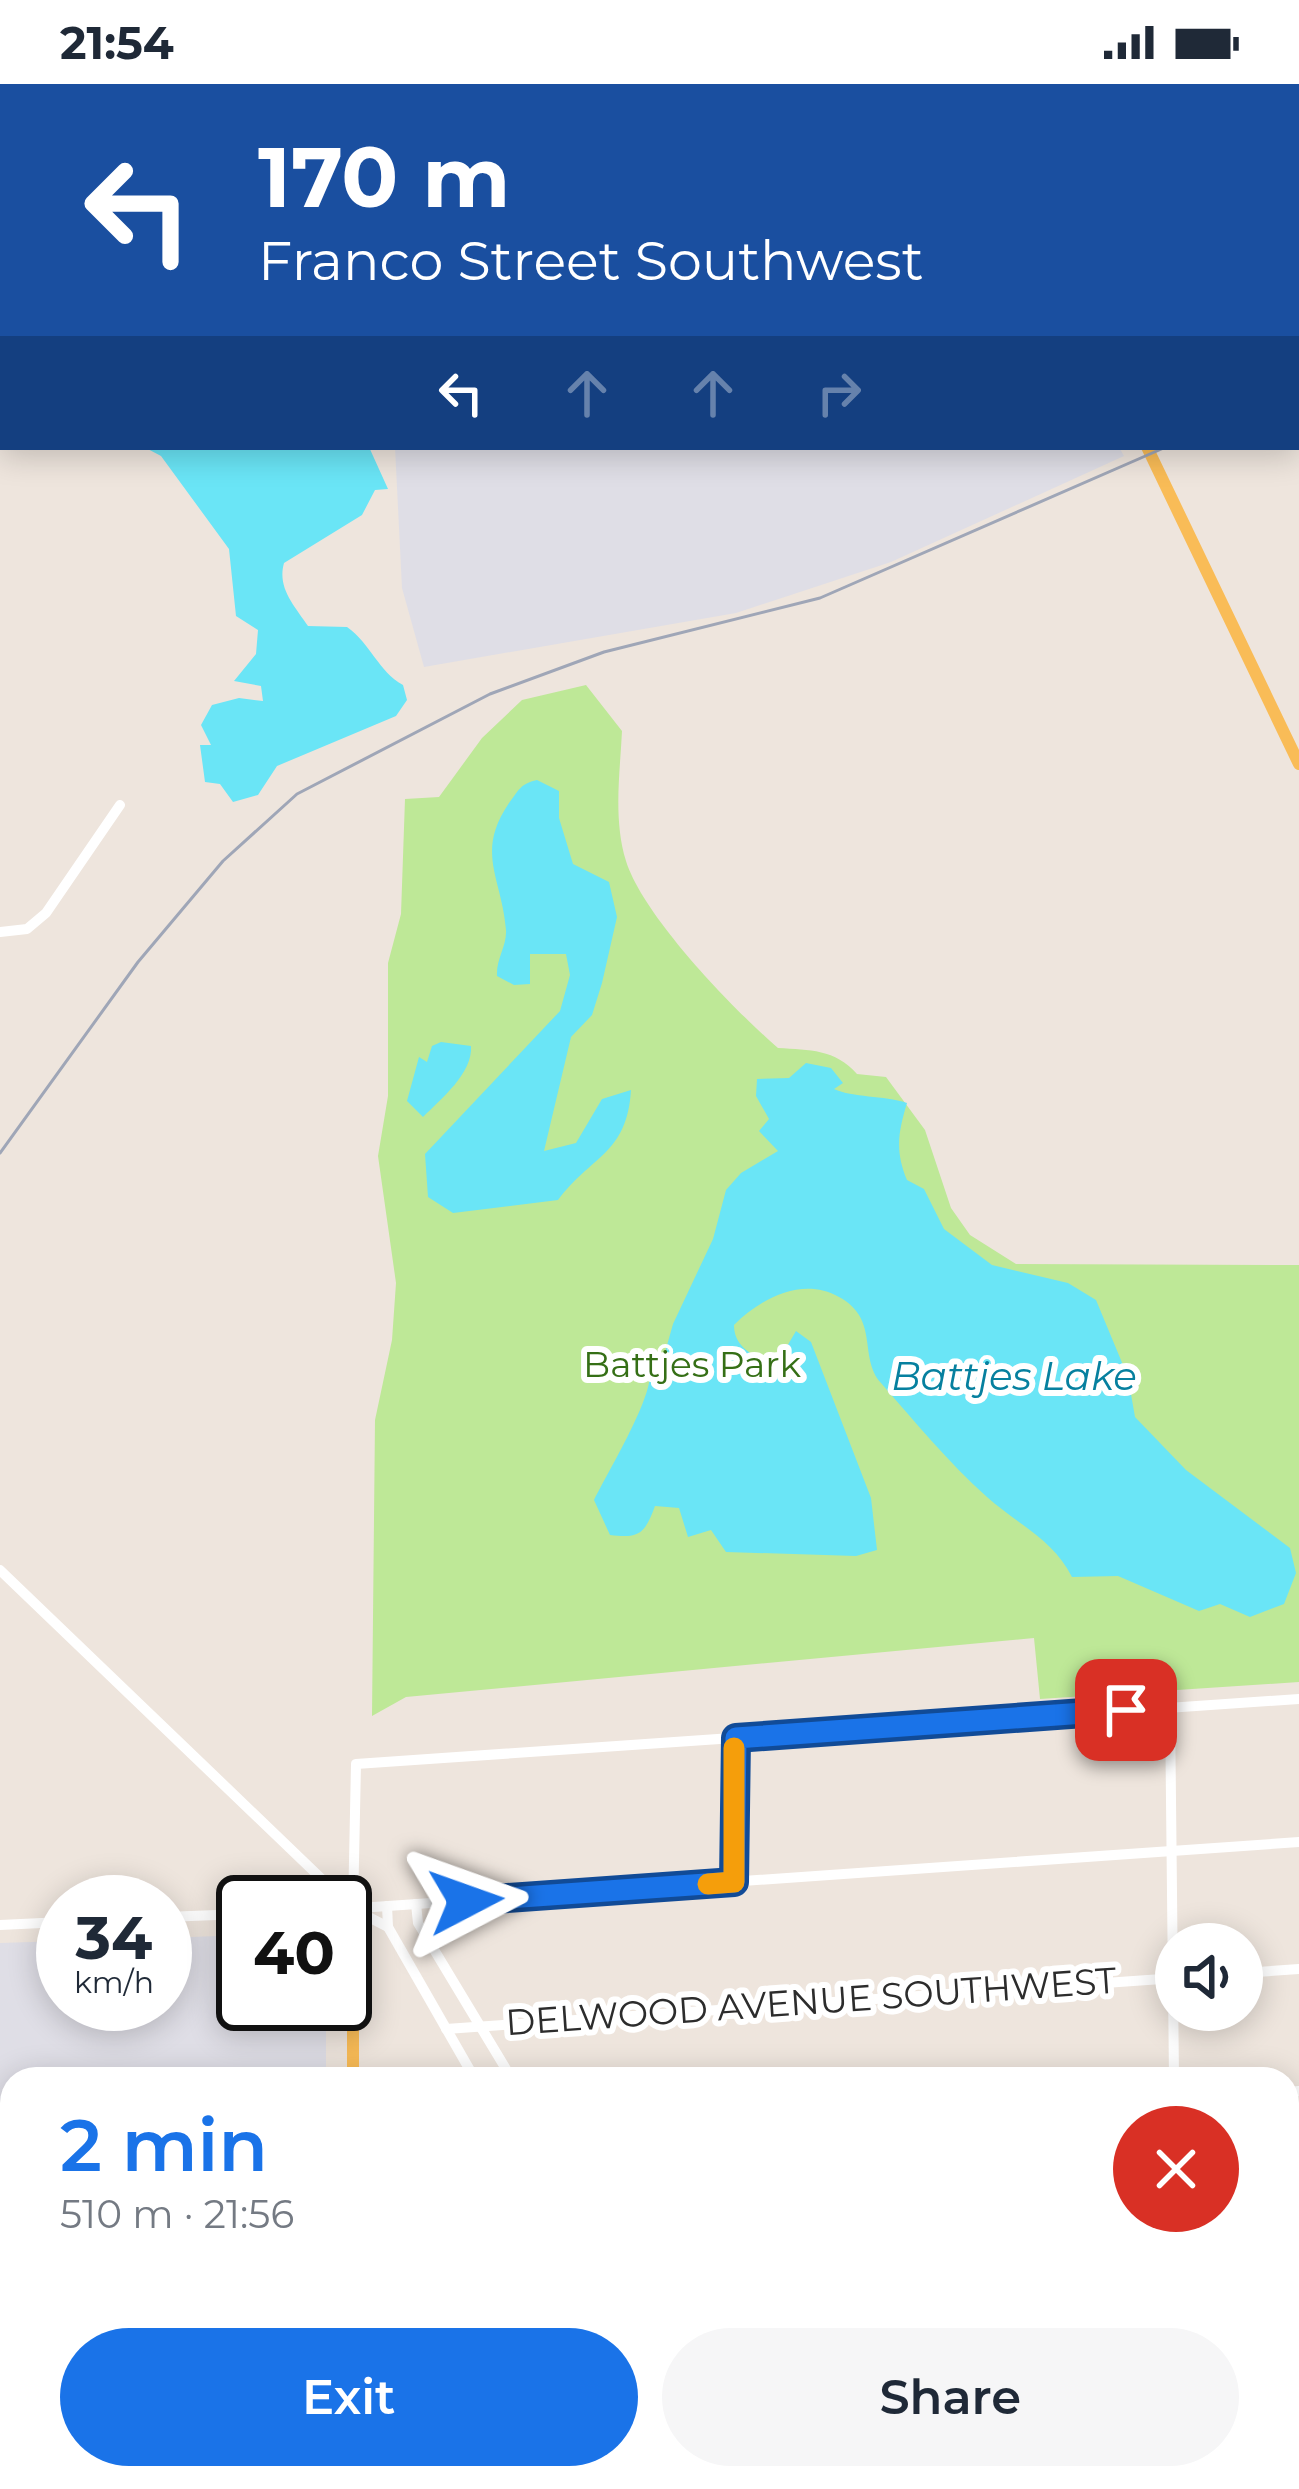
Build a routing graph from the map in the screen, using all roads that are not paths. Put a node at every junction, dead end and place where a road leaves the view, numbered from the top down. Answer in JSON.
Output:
{"nodes":[{"id":1,"x":1148,"y":450,"type":"edge"},
{"id":2,"x":1299,"y":764,"type":"edge"},
{"id":3,"x":120,"y":805,"type":"dead end"},
{"id":4,"x":0,"y":932,"type":"edge"},
{"id":5,"x":0,"y":1570,"type":"edge"},
{"id":6,"x":1299,"y":1699,"type":"edge"},
{"id":7,"x":1170,"y":1707,"type":"junction"},
{"id":8,"x":736,"y":1738,"type":"junction"},
{"id":9,"x":1299,"y":1842,"type":"edge"},
{"id":10,"x":1170,"y":1852,"type":"junction"},
{"id":11,"x":314,"y":1875,"type":"edge"},
{"id":12,"x":351,"y":1875,"type":"edge"},
{"id":13,"x":734,"y":1882,"type":"junction"},
{"id":14,"x":416,"y":1904,"type":"junction"},
{"id":15,"x":387,"y":1906,"type":"junction"},
{"id":16,"x":372,"y":1907,"type":"edge"},
{"id":17,"x":372,"y":1920,"type":"edge"},
{"id":18,"x":36,"y":1923,"type":"edge"},
{"id":19,"x":1172,"y":1923,"type":"edge"},
{"id":20,"x":0,"y":1924,"type":"edge"},
{"id":21,"x":388,"y":1928,"type":"junction"},
{"id":22,"x":1299,"y":1969,"type":"edge"},
{"id":23,"x":1263,"y":1972,"type":"edge"},
{"id":24,"x":1155,"y":1979,"type":"edge"},
{"id":25,"x":479,"y":2023,"type":"junction"},
{"id":26,"x":446,"y":2029,"type":"junction"},
{"id":27,"x":350,"y":2031,"type":"edge"},
{"id":28,"x":353,"y":2031,"type":"edge"},
{"id":29,"x":1174,"y":2031,"type":"edge"},
{"id":30,"x":353,"y":2040,"type":"junction"},
{"id":31,"x":353,"y":2067,"type":"edge"},
{"id":32,"x":468,"y":2067,"type":"edge"},
{"id":33,"x":505,"y":2067,"type":"edge"},
{"id":34,"x":1174,"y":2067,"type":"edge"}],
"edges":[{"from":1,"to":2,"type":"main road"},
{"from":3,"to":4,"type":"street"},
{"from":5,"to":11,"type":"street"},
{"from":6,"to":7,"type":"street"},
{"from":7,"to":8,"type":"street"},
{"from":7,"to":10,"type":"street"},
{"from":8,"to":12,"type":"street"},
{"from":8,"to":13,"type":"street"},
{"from":9,"to":10,"type":"street"},
{"from":10,"to":13,"type":"street"},
{"from":10,"to":19,"type":"street"},
{"from":13,"to":14,"type":"street"},
{"from":14,"to":15,"type":"street"},
{"from":14,"to":25,"type":"street"},
{"from":15,"to":16,"type":"street"},
{"from":15,"to":21,"type":"street"},
{"from":17,"to":21,"type":"street"},
{"from":18,"to":20,"type":"street"},
{"from":21,"to":26,"type":"street"},
{"from":22,"to":23,"type":"street"},
{"from":24,"to":25,"type":"street","name":"DELWOOD AVENUE SOUTHWEST"},
{"from":25,"to":26,"type":"street","name":"DELWOOD AVENUE SOUTHWEST"},
{"from":25,"to":33,"type":"street"},
{"from":26,"to":32,"type":"street"},
{"from":27,"to":30,"type":"main road"},
{"from":28,"to":30,"type":"main road"},
{"from":29,"to":34,"type":"street"},
{"from":30,"to":31,"type":"main road"}]}
